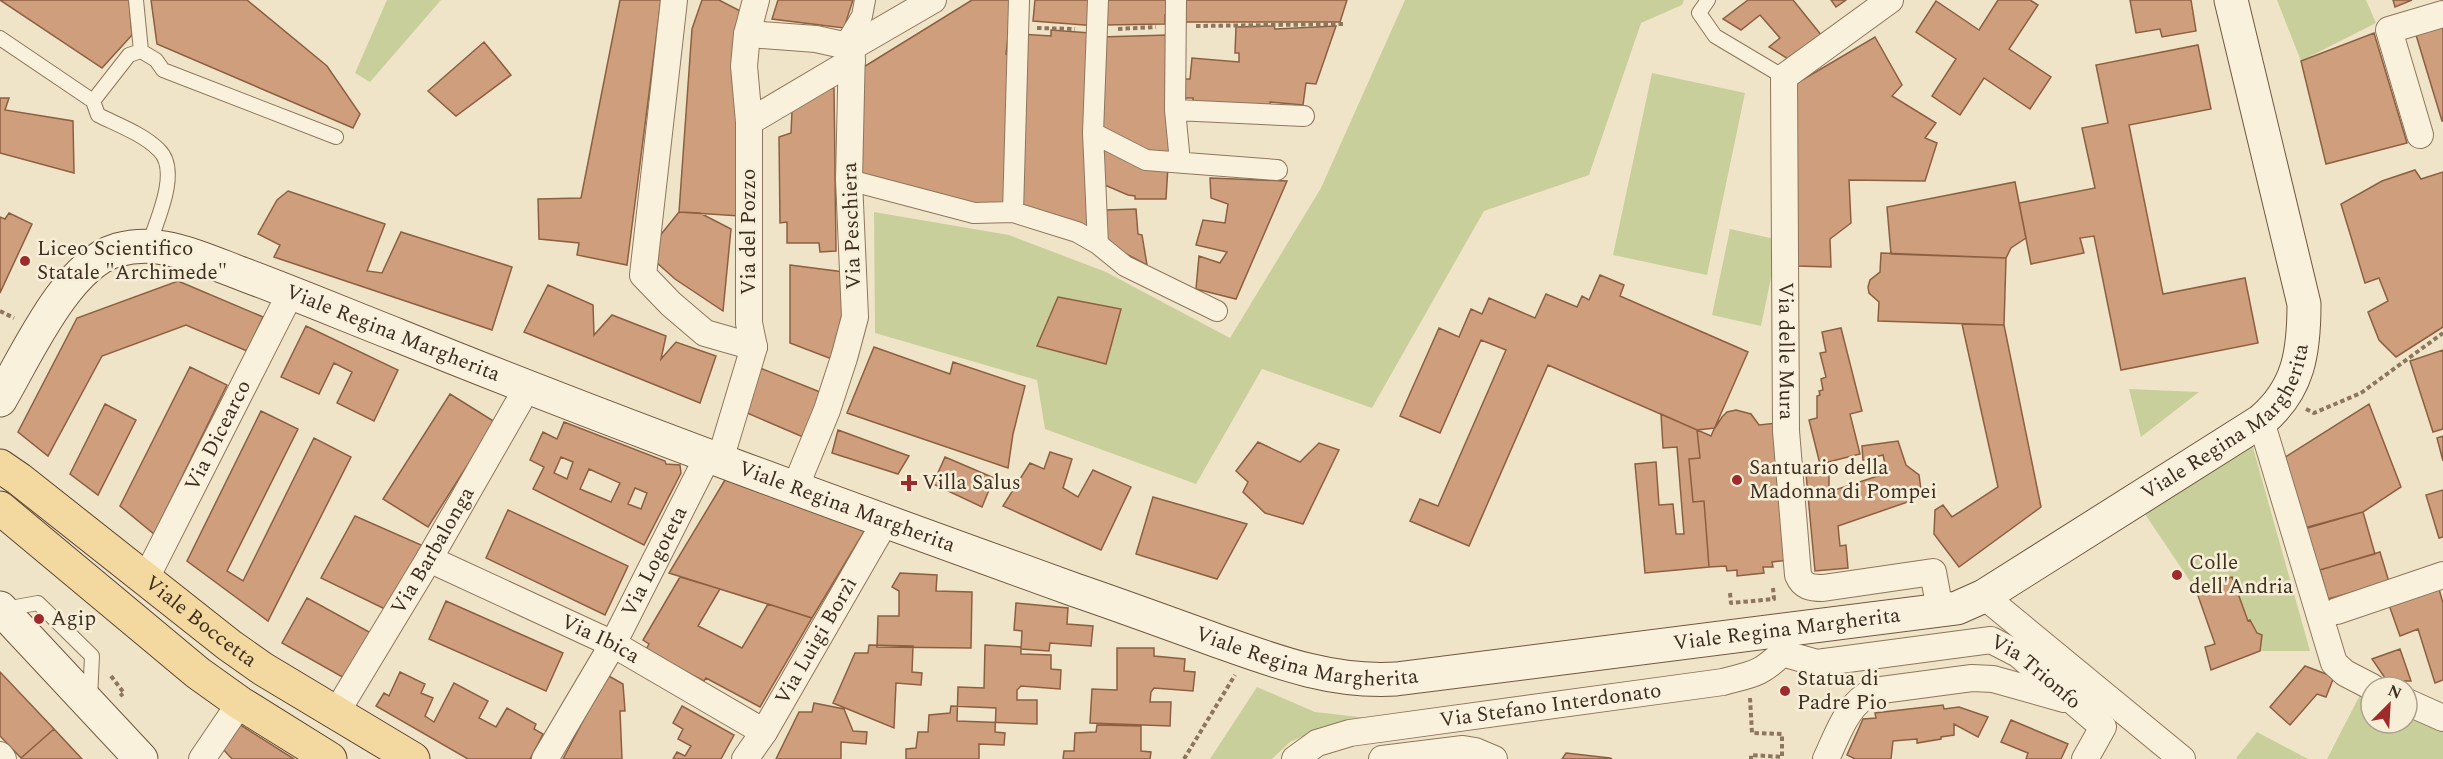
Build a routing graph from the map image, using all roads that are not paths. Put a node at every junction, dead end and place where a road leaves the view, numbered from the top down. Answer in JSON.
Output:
{"nodes":[{"id":1,"x":136,"y":0,"type":"edge"},
{"id":2,"x":674,"y":0,"type":"edge"},
{"id":3,"x":756,"y":0,"type":"edge"},
{"id":4,"x":865,"y":0,"type":"edge"},
{"id":5,"x":933,"y":0,"type":"edge"},
{"id":6,"x":1019,"y":0,"type":"edge"},
{"id":7,"x":1098,"y":0,"type":"edge"},
{"id":8,"x":1176,"y":0,"type":"edge"},
{"id":9,"x":1708,"y":0,"type":"edge"},
{"id":10,"x":1890,"y":0,"type":"edge"},
{"id":11,"x":2231,"y":0,"type":"edge"},
{"id":12,"x":2443,"y":14,"type":"edge"},
{"id":13,"x":747,"y":34,"type":"junction"},
{"id":14,"x":0,"y":38,"type":"edge"},
{"id":15,"x":141,"y":51,"type":"junction"},
{"id":16,"x":850,"y":51,"type":"junction"},
{"id":17,"x":1784,"y":78,"type":"junction"},
{"id":18,"x":93,"y":102,"type":"junction"},
{"id":19,"x":1175,"y":110,"type":"junction"},
{"id":20,"x":1304,"y":116,"type":"dead end"},
{"id":21,"x":749,"y":122,"type":"junction"},
{"id":22,"x":1093,"y":133,"type":"junction"},
{"id":23,"x":2420,"y":135,"type":"dead end"},
{"id":24,"x":336,"y":137,"type":"dead end"},
{"id":25,"x":1180,"y":162,"type":"junction"},
{"id":26,"x":1277,"y":170,"type":"dead end"},
{"id":27,"x":849,"y":180,"type":"junction"},
{"id":28,"x":1012,"y":212,"type":"junction"},
{"id":29,"x":1098,"y":244,"type":"junction"},
{"id":30,"x":148,"y":247,"type":"junction"},
{"id":31,"x":291,"y":292,"type":"junction"},
{"id":32,"x":1217,"y":311,"type":"dead end"},
{"id":33,"x":754,"y":347,"type":"junction"},
{"id":34,"x":527,"y":388,"type":"junction"},
{"id":35,"x":0,"y":400,"type":"edge"},
{"id":36,"x":2261,"y":422,"type":"junction"},
{"id":37,"x":714,"y":458,"type":"junction"},
{"id":38,"x":0,"y":466,"type":"edge"},
{"id":39,"x":795,"y":488,"type":"junction"},
{"id":40,"x":0,"y":508,"type":"edge"},
{"id":41,"x":885,"y":522,"type":"junction"},
{"id":42,"x":429,"y":559,"type":"junction"},
{"id":43,"x":2443,"y":575,"type":"edge"},
{"id":44,"x":146,"y":580,"type":"junction"},
{"id":45,"x":1984,"y":596,"type":"junction"},
{"id":46,"x":1,"y":609,"type":"edge"},
{"id":47,"x":1940,"y":610,"type":"junction"},
{"id":48,"x":2337,"y":610,"type":"dead end"},
{"id":49,"x":1781,"y":641,"type":"junction"},
{"id":50,"x":613,"y":644,"type":"junction"},
{"id":51,"x":2359,"y":680,"type":"edge"},
{"id":52,"x":2070,"y":701,"type":"junction"},
{"id":53,"x":240,"y":703,"type":"junction"},
{"id":54,"x":2419,"y":707,"type":"edge"},
{"id":55,"x":336,"y":713,"type":"junction"},
{"id":56,"x":2443,"y":718,"type":"edge"},
{"id":57,"x":764,"y":732,"type":"junction"},
{"id":58,"x":0,"y":755,"type":"edge"},
{"id":59,"x":203,"y":758,"type":"edge"},
{"id":60,"x":3,"y":759,"type":"edge"},
{"id":61,"x":141,"y":759,"type":"edge"},
{"id":62,"x":330,"y":759,"type":"edge"},
{"id":63,"x":413,"y":759,"type":"edge"},
{"id":64,"x":545,"y":759,"type":"edge"},
{"id":65,"x":745,"y":759,"type":"edge"},
{"id":66,"x":1295,"y":759,"type":"edge"},
{"id":67,"x":1382,"y":759,"type":"edge"},
{"id":68,"x":1494,"y":759,"type":"edge"},
{"id":69,"x":1826,"y":759,"type":"edge"},
{"id":70,"x":2085,"y":759,"type":"edge"},
{"id":71,"x":2182,"y":759,"type":"edge"}],
"edges":[{"from":1,"to":15,"type":"lane"},
{"from":2,"to":33,"type":"street"},
{"from":3,"to":13,"type":"street","name":"Via del Pozzo"},
{"from":4,"to":16,"type":"street"},
{"from":5,"to":16,"type":"street"},
{"from":6,"to":28,"type":"street"},
{"from":7,"to":22,"type":"street"},
{"from":8,"to":19,"type":"street"},
{"from":9,"to":17,"type":"lane"},
{"from":10,"to":17,"type":"street"},
{"from":11,"to":36,"type":"main road","name":"Viale Regina Margherita"},
{"from":12,"to":23,"type":"street"},
{"from":13,"to":16,"type":"street"},
{"from":13,"to":21,"type":"street","name":"Via del Pozzo"},
{"from":14,"to":18,"type":"lane"},
{"from":15,"to":18,"type":"lane"},
{"from":15,"to":24,"type":"lane"},
{"from":16,"to":21,"type":"street"},
{"from":16,"to":27,"type":"street","name":"Via Peschiera"},
{"from":17,"to":47,"type":"street","name":"Via delle Mura"},
{"from":18,"to":30,"type":"lane"},
{"from":19,"to":20,"type":"street"},
{"from":19,"to":25,"type":"street"},
{"from":21,"to":33,"type":"street","name":"Via del Pozzo"},
{"from":22,"to":25,"type":"street"},
{"from":22,"to":29,"type":"street"},
{"from":25,"to":26,"type":"street"},
{"from":27,"to":28,"type":"street"},
{"from":27,"to":39,"type":"street","name":"Via Peschiera"},
{"from":28,"to":29,"type":"street"},
{"from":29,"to":32,"type":"street"},
{"from":30,"to":31,"type":"main road","name":"Viale Regina Margherita"},
{"from":30,"to":35,"type":"main road","name":"Viale Regina Margherita"},
{"from":31,"to":34,"type":"main road","name":"Viale Regina Margherita"},
{"from":31,"to":44,"type":"street","name":"Via Dicearco"},
{"from":33,"to":37,"type":"street","name":"Via del Pozzo"},
{"from":34,"to":37,"type":"main road","name":"Viale Regina Margherita"},
{"from":34,"to":42,"type":"street","name":"Via Barbalonga"},
{"from":36,"to":45,"type":"main road","name":"Viale Regina Margherita"},
{"from":36,"to":51,"type":"street"},
{"from":37,"to":39,"type":"main road","name":"Viale Regina Margherita"},
{"from":37,"to":50,"type":"street","name":"Via Logoteta"},
{"from":38,"to":44,"type":"main road","name":"Viale Boccetta"},
{"from":39,"to":41,"type":"main road","name":"Viale Regina Margherita"},
{"from":40,"to":53,"type":"main road","name":"Viale Boccetta"},
{"from":41,"to":49,"type":"main road","name":"Viale Regina Margherita"},
{"from":41,"to":57,"type":"street","name":"Via Luigi Borzì"},
{"from":42,"to":50,"type":"street","name":"Via Ibica"},
{"from":42,"to":55,"type":"street","name":"Via Barbalonga"},
{"from":43,"to":48,"type":"street"},
{"from":44,"to":55,"type":"main road","name":"Viale Boccetta"},
{"from":45,"to":47,"type":"main road","name":"Viale Regina Margherita"},
{"from":45,"to":71,"type":"street"},
{"from":46,"to":61,"type":"main road"},
{"from":47,"to":49,"type":"main road","name":"Viale Regina Margherita"},
{"from":49,"to":52,"type":"street","name":"Via Trionfo"},
{"from":49,"to":66,"type":"street","name":"Via Stefano Interdonato"},
{"from":50,"to":57,"type":"street","name":"Via Ibica"},
{"from":50,"to":64,"type":"street","name":"Via Logoteta"},
{"from":52,"to":69,"type":"street"},
{"from":52,"to":70,"type":"street","name":"Via Trionfo"},
{"from":53,"to":59,"type":"street"},
{"from":53,"to":62,"type":"main road","name":"Viale Boccetta"},
{"from":54,"to":56,"type":"street"},
{"from":55,"to":63,"type":"main road","name":"Viale Boccetta"},
{"from":57,"to":65,"type":"street","name":"Via Luigi Borzì"},
{"from":58,"to":60,"type":"street"},
{"from":67,"to":68,"type":"street"}]}
